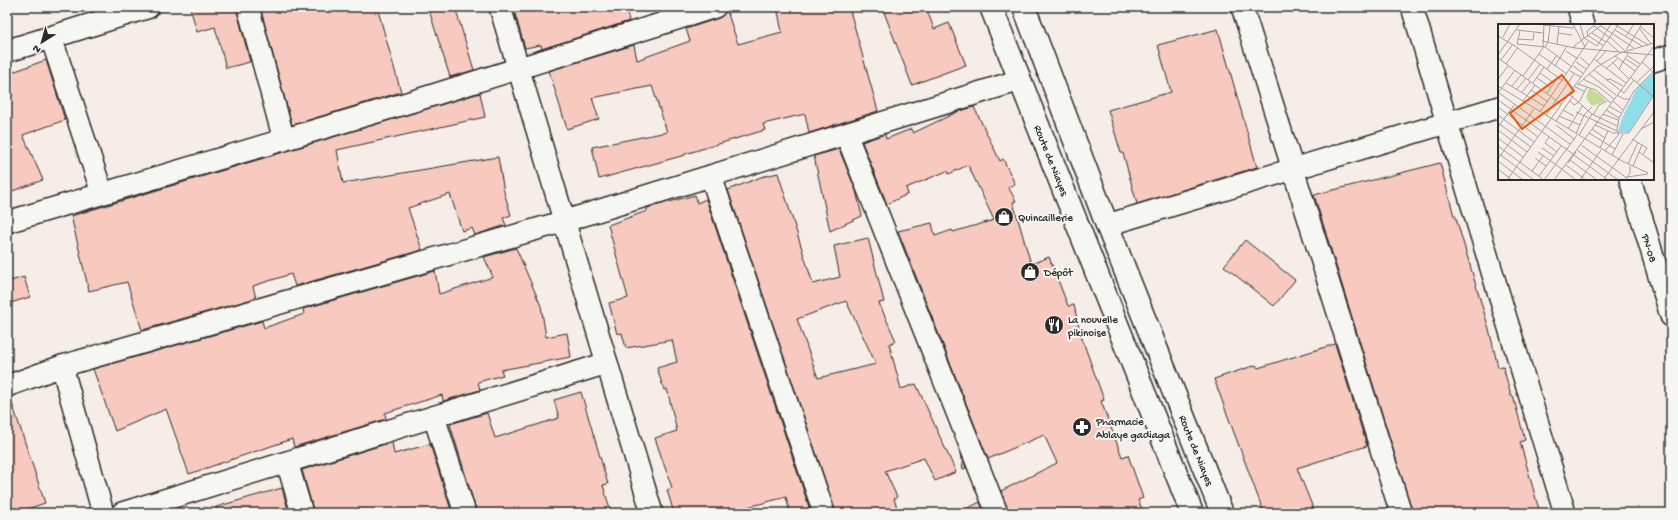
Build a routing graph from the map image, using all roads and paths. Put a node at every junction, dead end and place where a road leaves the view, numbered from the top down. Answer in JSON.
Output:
{"nodes":[{"id":1,"x":248,"y":7,"type":"edge"},
{"id":2,"x":500,"y":7,"type":"edge"},
{"id":3,"x":715,"y":7,"type":"edge"},
{"id":4,"x":991,"y":7,"type":"edge"},
{"id":5,"x":1024,"y":7,"type":"edge"},
{"id":6,"x":1242,"y":7,"type":"edge"},
{"id":7,"x":1412,"y":7,"type":"edge"},
{"id":8,"x":1578,"y":7,"type":"edge"},
{"id":9,"x":143,"y":8,"type":"edge"},
{"id":10,"x":1583,"y":24,"type":"edge"},
{"id":11,"x":50,"y":37,"type":"junction"},
{"id":12,"x":7,"y":51,"type":"edge"},
{"id":13,"x":1671,"y":55,"type":"edge"},
{"id":14,"x":1654,"y":61,"type":"edge"},
{"id":15,"x":518,"y":68,"type":"junction"},
{"id":16,"x":1020,"y":80,"type":"junction"},
{"id":17,"x":1498,"y":107,"type":"edge"},
{"id":18,"x":1447,"y":122,"type":"junction"},
{"id":19,"x":846,"y":134,"type":"junction"},
{"id":20,"x":284,"y":140,"type":"junction"},
{"id":21,"x":1292,"y":169,"type":"junction"},
{"id":22,"x":711,"y":176,"type":"junction"},
{"id":23,"x":1630,"y":180,"type":"edge"},
{"id":24,"x":102,"y":193,"type":"junction"},
{"id":25,"x":565,"y":221,"type":"junction"},
{"id":26,"x":7,"y":222,"type":"edge"},
{"id":27,"x":1107,"y":225,"type":"junction"},
{"id":28,"x":1671,"y":316,"type":"edge"},
{"id":29,"x":607,"y":363,"type":"junction"},
{"id":30,"x":62,"y":366,"type":"junction"},
{"id":31,"x":7,"y":386,"type":"edge"},
{"id":32,"x":434,"y":417,"type":"junction"},
{"id":33,"x":287,"y":462,"type":"junction"},
{"id":34,"x":103,"y":513,"type":"edge"},
{"id":35,"x":122,"y":513,"type":"edge"},
{"id":36,"x":302,"y":513,"type":"edge"},
{"id":37,"x":465,"y":513,"type":"edge"},
{"id":38,"x":652,"y":513,"type":"edge"},
{"id":39,"x":824,"y":513,"type":"edge"},
{"id":40,"x":997,"y":513,"type":"edge"},
{"id":41,"x":1192,"y":513,"type":"edge"},
{"id":42,"x":1222,"y":513,"type":"edge"},
{"id":43,"x":1401,"y":513,"type":"edge"},
{"id":44,"x":1565,"y":513,"type":"edge"}],
"edges":[{"from":1,"to":20,"type":"street"},
{"from":2,"to":15,"type":"street"},
{"from":3,"to":15,"type":"street"},
{"from":4,"to":16,"type":"main road","name":"Route de Niayes"},
{"from":5,"to":27,"type":"main road","name":"Route de Niayes"},
{"from":6,"to":21,"type":"street"},
{"from":7,"to":18,"type":"street"},
{"from":8,"to":10,"type":"street"},
{"from":9,"to":11,"type":"main road"},
{"from":11,"to":12,"type":"main road"},
{"from":11,"to":24,"type":"street"},
{"from":13,"to":14,"type":"street"},
{"from":15,"to":20,"type":"street"},
{"from":15,"to":25,"type":"street"},
{"from":16,"to":19,"type":"street"},
{"from":16,"to":41,"type":"main road","name":"Route de Niayes"},
{"from":17,"to":18,"type":"street"},
{"from":18,"to":21,"type":"street"},
{"from":18,"to":44,"type":"street"},
{"from":19,"to":22,"type":"street"},
{"from":19,"to":40,"type":"street"},
{"from":20,"to":24,"type":"street"},
{"from":21,"to":27,"type":"street"},
{"from":21,"to":43,"type":"street"},
{"from":22,"to":25,"type":"street"},
{"from":22,"to":39,"type":"street"},
{"from":23,"to":28,"type":"street","name":"PN-08"},
{"from":24,"to":26,"type":"street"},
{"from":25,"to":29,"type":"street"},
{"from":25,"to":30,"type":"street"},
{"from":27,"to":42,"type":"main road","name":"Route de Niayes"},
{"from":29,"to":32,"type":"street"},
{"from":29,"to":38,"type":"street"},
{"from":30,"to":31,"type":"street"},
{"from":30,"to":34,"type":"street"},
{"from":32,"to":33,"type":"street"},
{"from":32,"to":37,"type":"street"},
{"from":33,"to":35,"type":"street"},
{"from":33,"to":36,"type":"street"}]}
